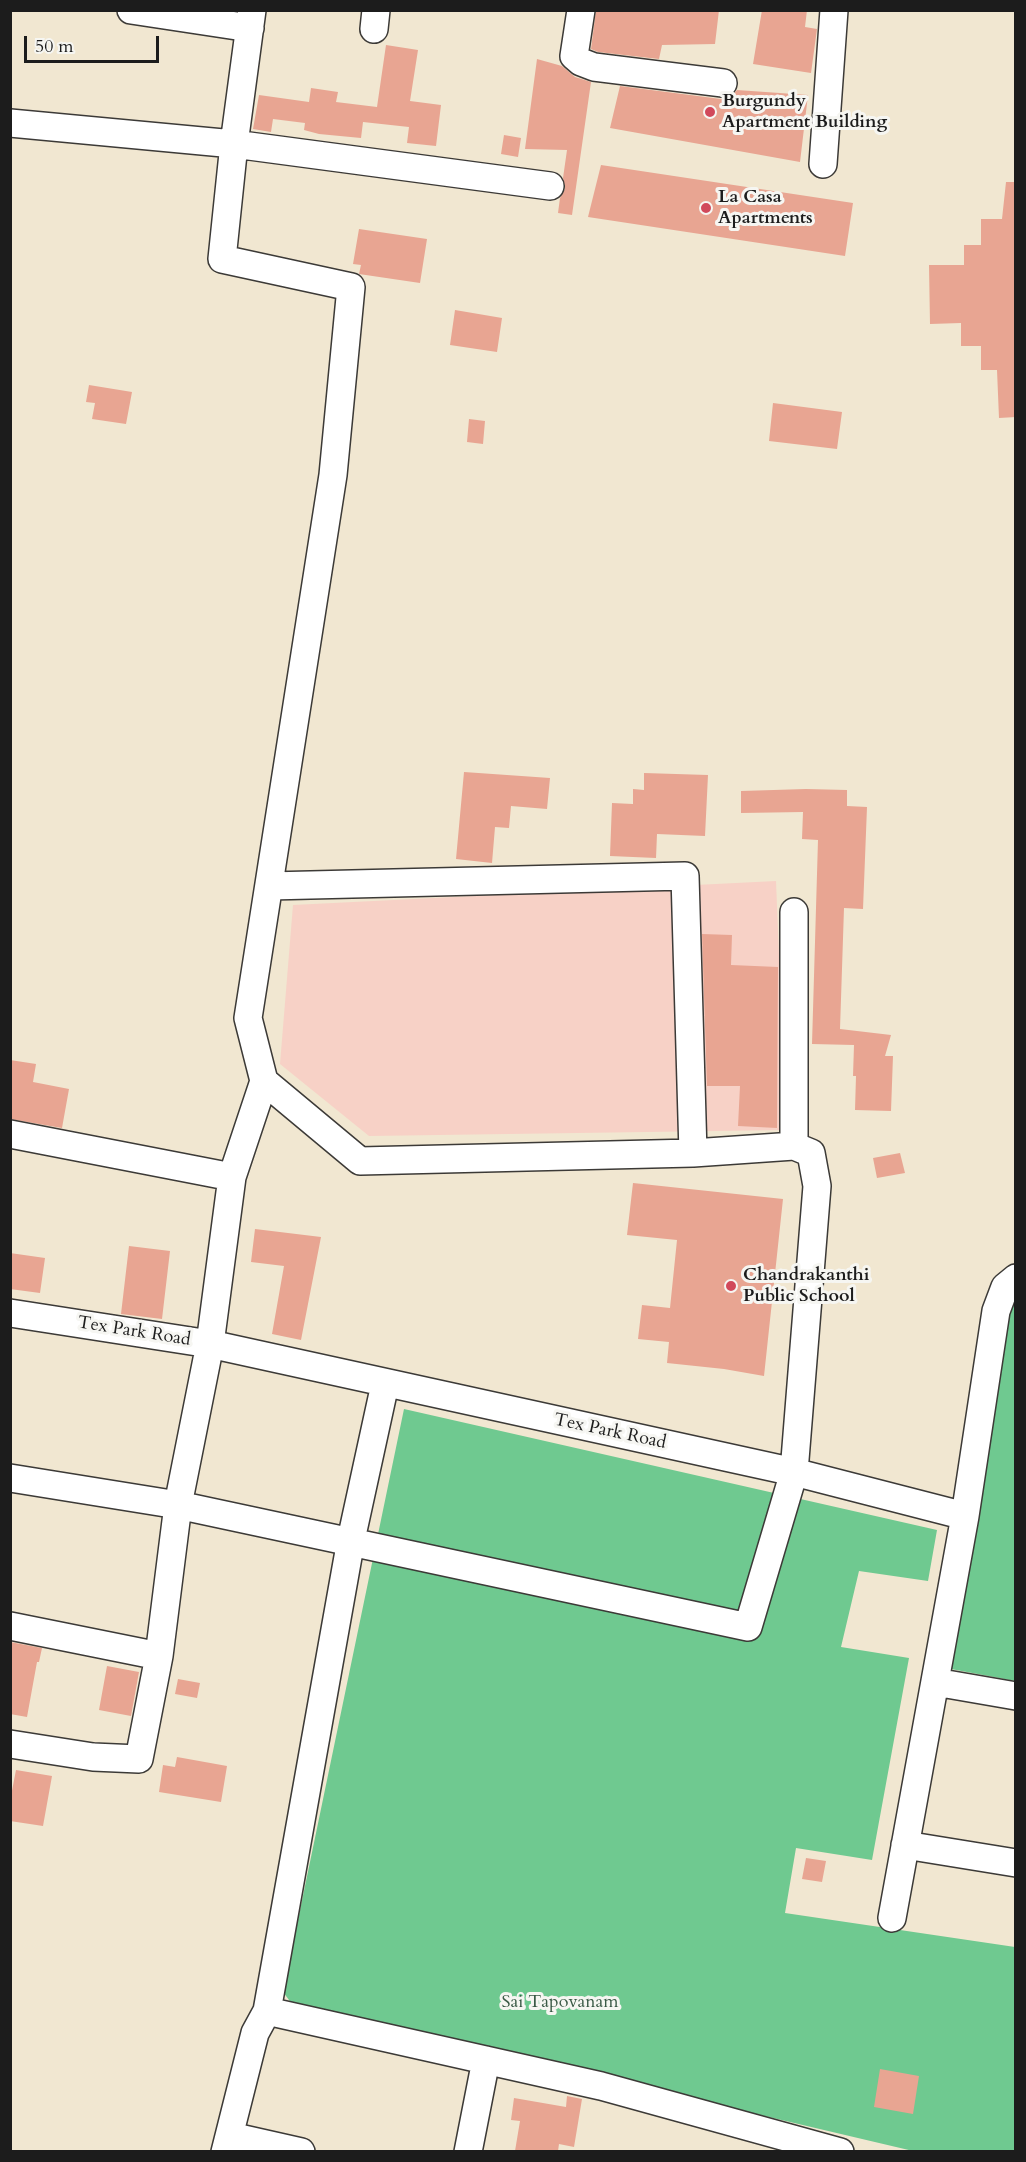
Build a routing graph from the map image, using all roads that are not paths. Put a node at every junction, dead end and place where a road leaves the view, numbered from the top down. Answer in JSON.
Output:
{"nodes":[{"id":1,"x":131,"y":10,"type":"edge"},
{"id":2,"x":581,"y":10,"type":"edge"},
{"id":3,"x":834,"y":10,"type":"edge"},
{"id":4,"x":251,"y":19,"type":"edge"},
{"id":5,"x":723,"y":83,"type":"dead end"},
{"id":6,"x":10,"y":123,"type":"edge"},
{"id":7,"x":234,"y":144,"type":"junction"},
{"id":8,"x":823,"y":164,"type":"dead end"},
{"id":9,"x":550,"y":186,"type":"dead end"},
{"id":10,"x":269,"y":886,"type":"junction"},
{"id":11,"x":794,"y":912,"type":"dead end"},
{"id":12,"x":264,"y":1081,"type":"junction"},
{"id":13,"x":10,"y":1134,"type":"edge"},
{"id":14,"x":794,"y":1146,"type":"junction"},
{"id":15,"x":693,"y":1153,"type":"junction"},
{"id":16,"x":232,"y":1177,"type":"junction"},
{"id":17,"x":1016,"y":1278,"type":"edge"},
{"id":18,"x":10,"y":1313,"type":"edge"},
{"id":19,"x":210,"y":1344,"type":"junction"},
{"id":20,"x":386,"y":1384,"type":"junction"},
{"id":21,"x":794,"y":1472,"type":"junction"},
{"id":22,"x":10,"y":1478,"type":"edge"},
{"id":23,"x":178,"y":1505,"type":"junction"},
{"id":24,"x":965,"y":1516,"type":"junction"},
{"id":25,"x":351,"y":1540,"type":"junction"},
{"id":26,"x":10,"y":1626,"type":"edge"},
{"id":27,"x":159,"y":1656,"type":"junction"},
{"id":28,"x":935,"y":1682,"type":"junction"},
{"id":29,"x":1016,"y":1696,"type":"edge"},
{"id":30,"x":10,"y":1744,"type":"edge"},
{"id":31,"x":905,"y":1845,"type":"junction"},
{"id":32,"x":1016,"y":1863,"type":"edge"},
{"id":33,"x":892,"y":1918,"type":"dead end"},
{"id":34,"x":267,"y":2011,"type":"junction"},
{"id":35,"x":486,"y":2060,"type":"junction"},
{"id":36,"x":227,"y":2144,"type":"edge"},
{"id":37,"x":807,"y":2147,"type":"edge"},
{"id":38,"x":301,"y":2151,"type":"edge"},
{"id":39,"x":468,"y":2151,"type":"edge"},
{"id":40,"x":840,"y":2151,"type":"edge"}],
"edges":[{"from":1,"to":4,"type":"street"},
{"from":2,"to":5,"type":"street"},
{"from":3,"to":8,"type":"street"},
{"from":4,"to":7,"type":"street"},
{"from":6,"to":7,"type":"street"},
{"from":7,"to":9,"type":"street"},
{"from":7,"to":10,"type":"street"},
{"from":10,"to":12,"type":"street"},
{"from":10,"to":15,"type":"street"},
{"from":11,"to":14,"type":"street"},
{"from":12,"to":15,"type":"street"},
{"from":12,"to":16,"type":"street"},
{"from":13,"to":16,"type":"street"},
{"from":14,"to":15,"type":"street"},
{"from":14,"to":21,"type":"street"},
{"from":16,"to":19,"type":"street"},
{"from":17,"to":24,"type":"street"},
{"from":18,"to":19,"type":"street","name":"Tex Park Road"},
{"from":19,"to":20,"type":"street","name":"Tex Park Road"},
{"from":19,"to":23,"type":"street"},
{"from":20,"to":21,"type":"street","name":"Tex Park Road"},
{"from":20,"to":25,"type":"street"},
{"from":21,"to":24,"type":"street","name":"Tex Park Road"},
{"from":21,"to":25,"type":"street"},
{"from":22,"to":23,"type":"street"},
{"from":23,"to":25,"type":"street"},
{"from":23,"to":27,"type":"street"},
{"from":24,"to":28,"type":"street"},
{"from":25,"to":34,"type":"street"},
{"from":26,"to":27,"type":"street"},
{"from":27,"to":30,"type":"street"},
{"from":28,"to":29,"type":"street"},
{"from":28,"to":31,"type":"street"},
{"from":31,"to":32,"type":"street"},
{"from":31,"to":33,"type":"street"},
{"from":34,"to":35,"type":"street"},
{"from":34,"to":36,"type":"street"},
{"from":35,"to":37,"type":"street"},
{"from":35,"to":39,"type":"street"},
{"from":36,"to":38,"type":"street"},
{"from":37,"to":40,"type":"street"}]}
